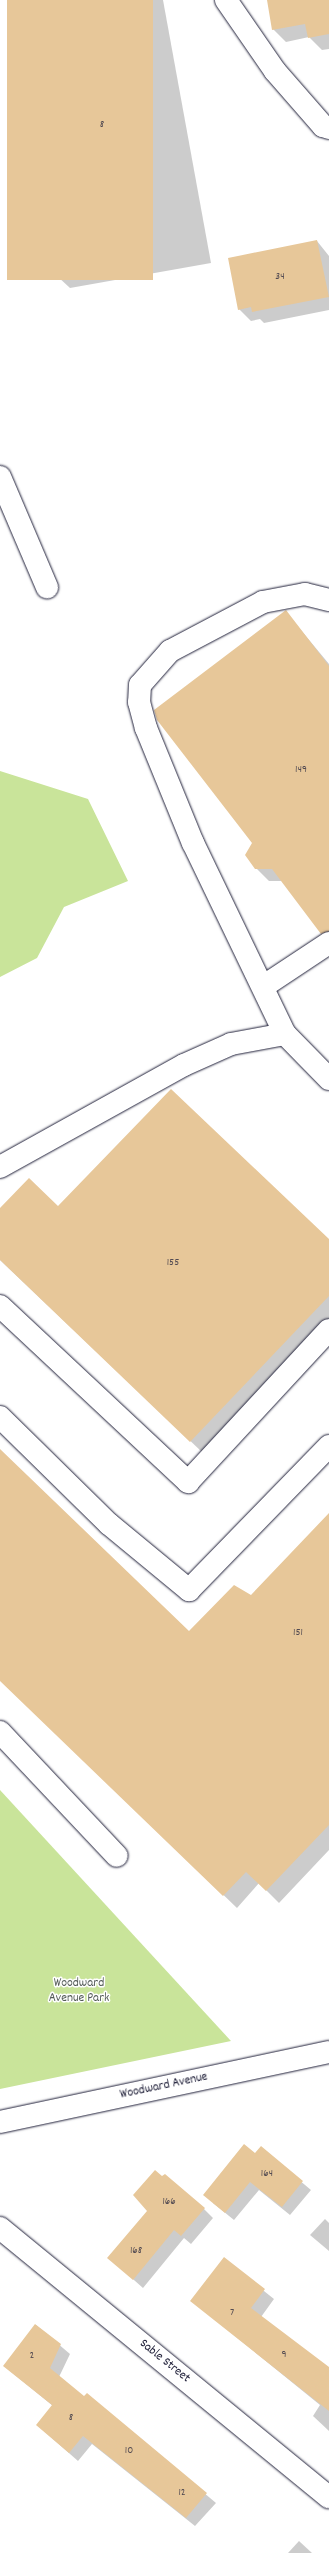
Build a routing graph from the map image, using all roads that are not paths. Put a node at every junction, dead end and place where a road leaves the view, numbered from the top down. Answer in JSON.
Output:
{"nodes":[{"id":1,"x":226,"y":0,"type":"edge"},
{"id":2,"x":329,"y":128,"type":"edge"},
{"id":3,"x":0,"y":477,"type":"edge"},
{"id":4,"x":47,"y":587,"type":"dead end"},
{"id":5,"x":329,"y":600,"type":"edge"},
{"id":6,"x":329,"y":943,"type":"edge"},
{"id":7,"x":264,"y":986,"type":"junction"},
{"id":8,"x":285,"y":1034,"type":"junction"},
{"id":9,"x":329,"y":1078,"type":"edge"},
{"id":10,"x":0,"y":1167,"type":"edge"},
{"id":11,"x":0,"y":1306,"type":"edge"},
{"id":12,"x":329,"y":1330,"type":"edge"},
{"id":13,"x":0,"y":1417,"type":"edge"},
{"id":14,"x":329,"y":1446,"type":"edge"},
{"id":15,"x":0,"y":1732,"type":"edge"},
{"id":16,"x":117,"y":1856,"type":"dead end"},
{"id":17,"x":329,"y":2052,"type":"edge"},
{"id":18,"x":0,"y":2122,"type":"edge"},
{"id":19,"x":0,"y":2228,"type":"edge"},
{"id":20,"x":329,"y":2497,"type":"edge"}],
"edges":[{"from":1,"to":2,"type":"street"},
{"from":3,"to":4,"type":"street"},
{"from":5,"to":7,"type":"street"},
{"from":6,"to":7,"type":"street"},
{"from":7,"to":8,"type":"street"},
{"from":8,"to":9,"type":"street"},
{"from":8,"to":10,"type":"street"},
{"from":11,"to":12,"type":"street"},
{"from":13,"to":14,"type":"street"},
{"from":15,"to":16,"type":"street"},
{"from":17,"to":18,"type":"street","name":"Woodward Avenue"},
{"from":19,"to":20,"type":"street","name":"Sable Street"}]}
